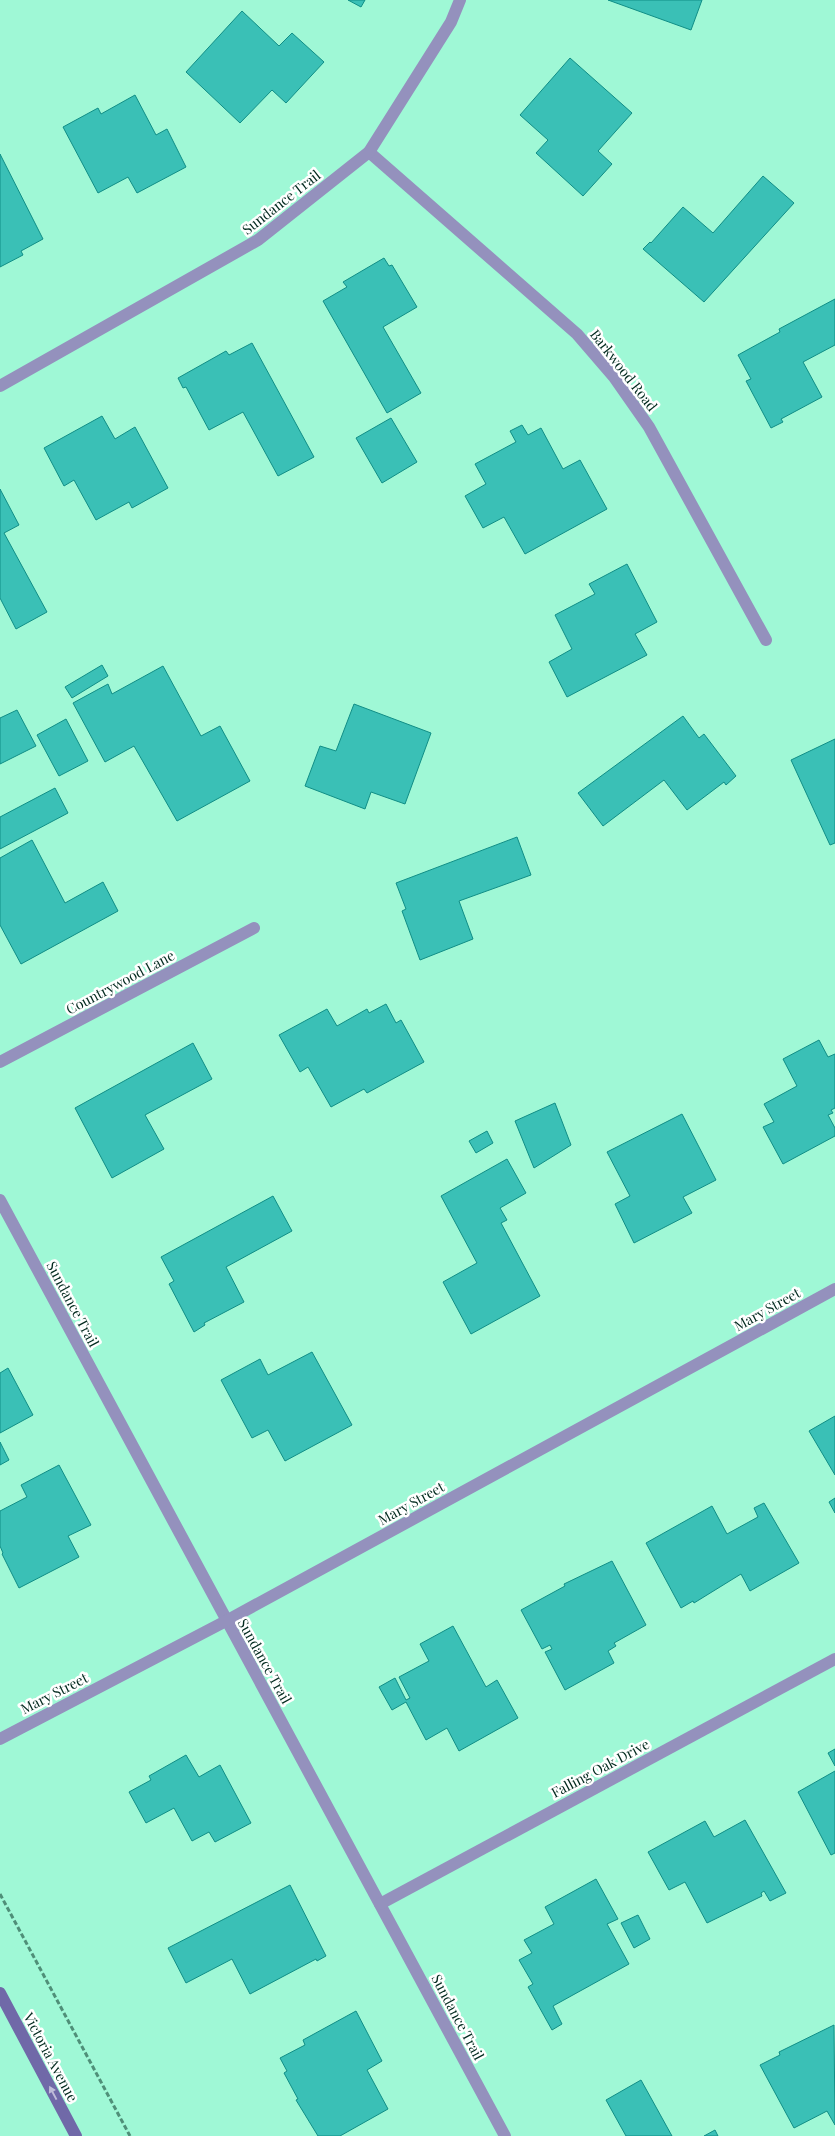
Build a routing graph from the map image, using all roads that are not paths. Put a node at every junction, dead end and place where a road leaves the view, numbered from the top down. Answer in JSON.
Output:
{"nodes":[{"id":1,"x":460,"y":0,"type":"edge"},
{"id":2,"x":369,"y":152,"type":"junction"},
{"id":3,"x":0,"y":386,"type":"edge"},
{"id":4,"x":766,"y":640,"type":"dead end"},
{"id":5,"x":254,"y":928,"type":"dead end"},
{"id":6,"x":0,"y":1062,"type":"edge"},
{"id":7,"x":0,"y":1200,"type":"edge"},
{"id":8,"x":835,"y":1289,"type":"edge"},
{"id":9,"x":226,"y":1621,"type":"junction"},
{"id":10,"x":835,"y":1659,"type":"edge"},
{"id":11,"x":0,"y":1739,"type":"edge"},
{"id":12,"x":380,"y":1904,"type":"junction"},
{"id":13,"x":0,"y":1993,"type":"edge"},
{"id":14,"x":76,"y":2136,"type":"edge"},
{"id":15,"x":505,"y":2136,"type":"edge"}],
"edges":[{"from":1,"to":2,"type":"street","name":"Sundance Trail"},
{"from":2,"to":3,"type":"street","name":"Sundance Trail"},
{"from":2,"to":4,"type":"street","name":"Barkwood Road"},
{"from":5,"to":6,"type":"street","name":"Countrywood Lane"},
{"from":7,"to":9,"type":"street","name":"Sundance Trail"},
{"from":8,"to":9,"type":"street","name":"Mary Street"},
{"from":9,"to":11,"type":"street","name":"Mary Street"},
{"from":9,"to":12,"type":"street","name":"Sundance Trail"},
{"from":10,"to":12,"type":"street","name":"Falling Oak Drive"},
{"from":12,"to":15,"type":"street","name":"Sundance Trail"},
{"from":14,"to":13,"type":"main road","name":"Victoria Avenue","one_way":true}]}
